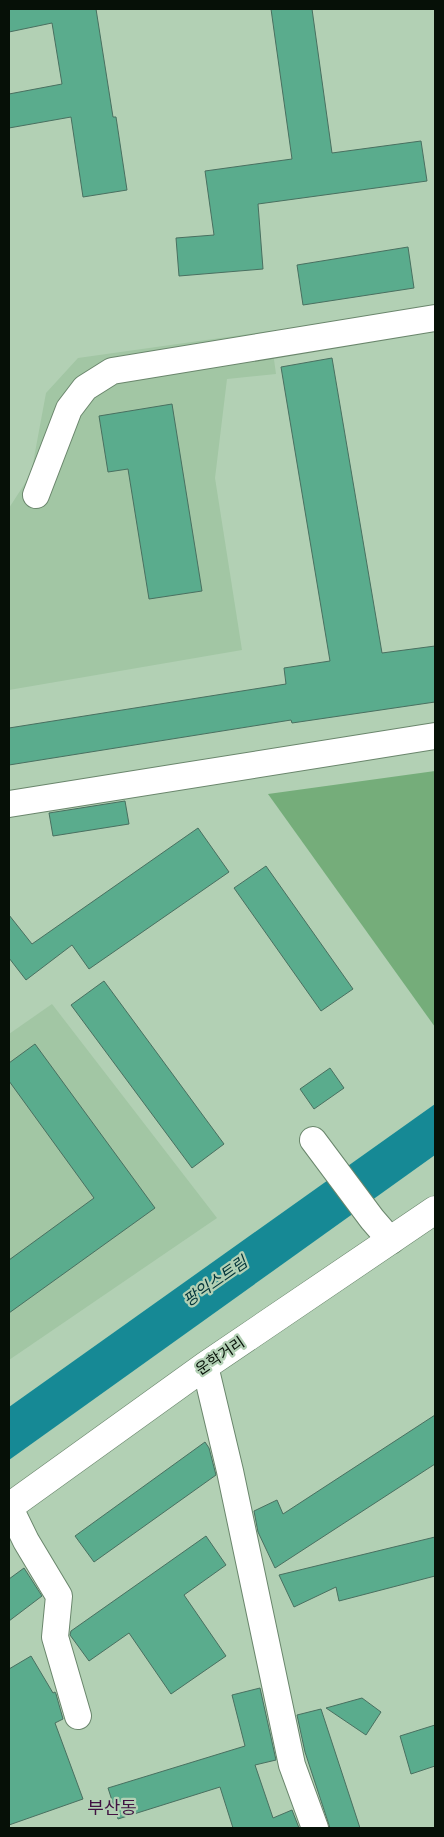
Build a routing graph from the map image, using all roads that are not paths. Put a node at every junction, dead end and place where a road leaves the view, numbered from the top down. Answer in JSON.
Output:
{"nodes":[{"id":1,"x":435,"y":318,"type":"edge"},
{"id":2,"x":36,"y":495,"type":"dead end"},
{"id":3,"x":435,"y":736,"type":"edge"},
{"id":4,"x":9,"y":804,"type":"edge"},
{"id":5,"x":319,"y":1149,"type":"dead end"},
{"id":6,"x":435,"y":1210,"type":"edge"},
{"id":7,"x":391,"y":1241,"type":"junction"},
{"id":8,"x":205,"y":1366,"type":"junction"},
{"id":9,"x":9,"y":1506,"type":"edge"},
{"id":10,"x":78,"y":1716,"type":"dead end"},
{"id":11,"x":315,"y":1828,"type":"edge"}],
"edges":[{"from":1,"to":2,"type":"street"},
{"from":3,"to":4,"type":"street"},
{"from":5,"to":7,"type":"street"},
{"from":6,"to":7,"type":"main road","name":"운학거리"},
{"from":7,"to":8,"type":"main road","name":"운학거리"},
{"from":8,"to":9,"type":"main road","name":"운학거리"},
{"from":8,"to":11,"type":"street"},
{"from":9,"to":10,"type":"street"}]}
